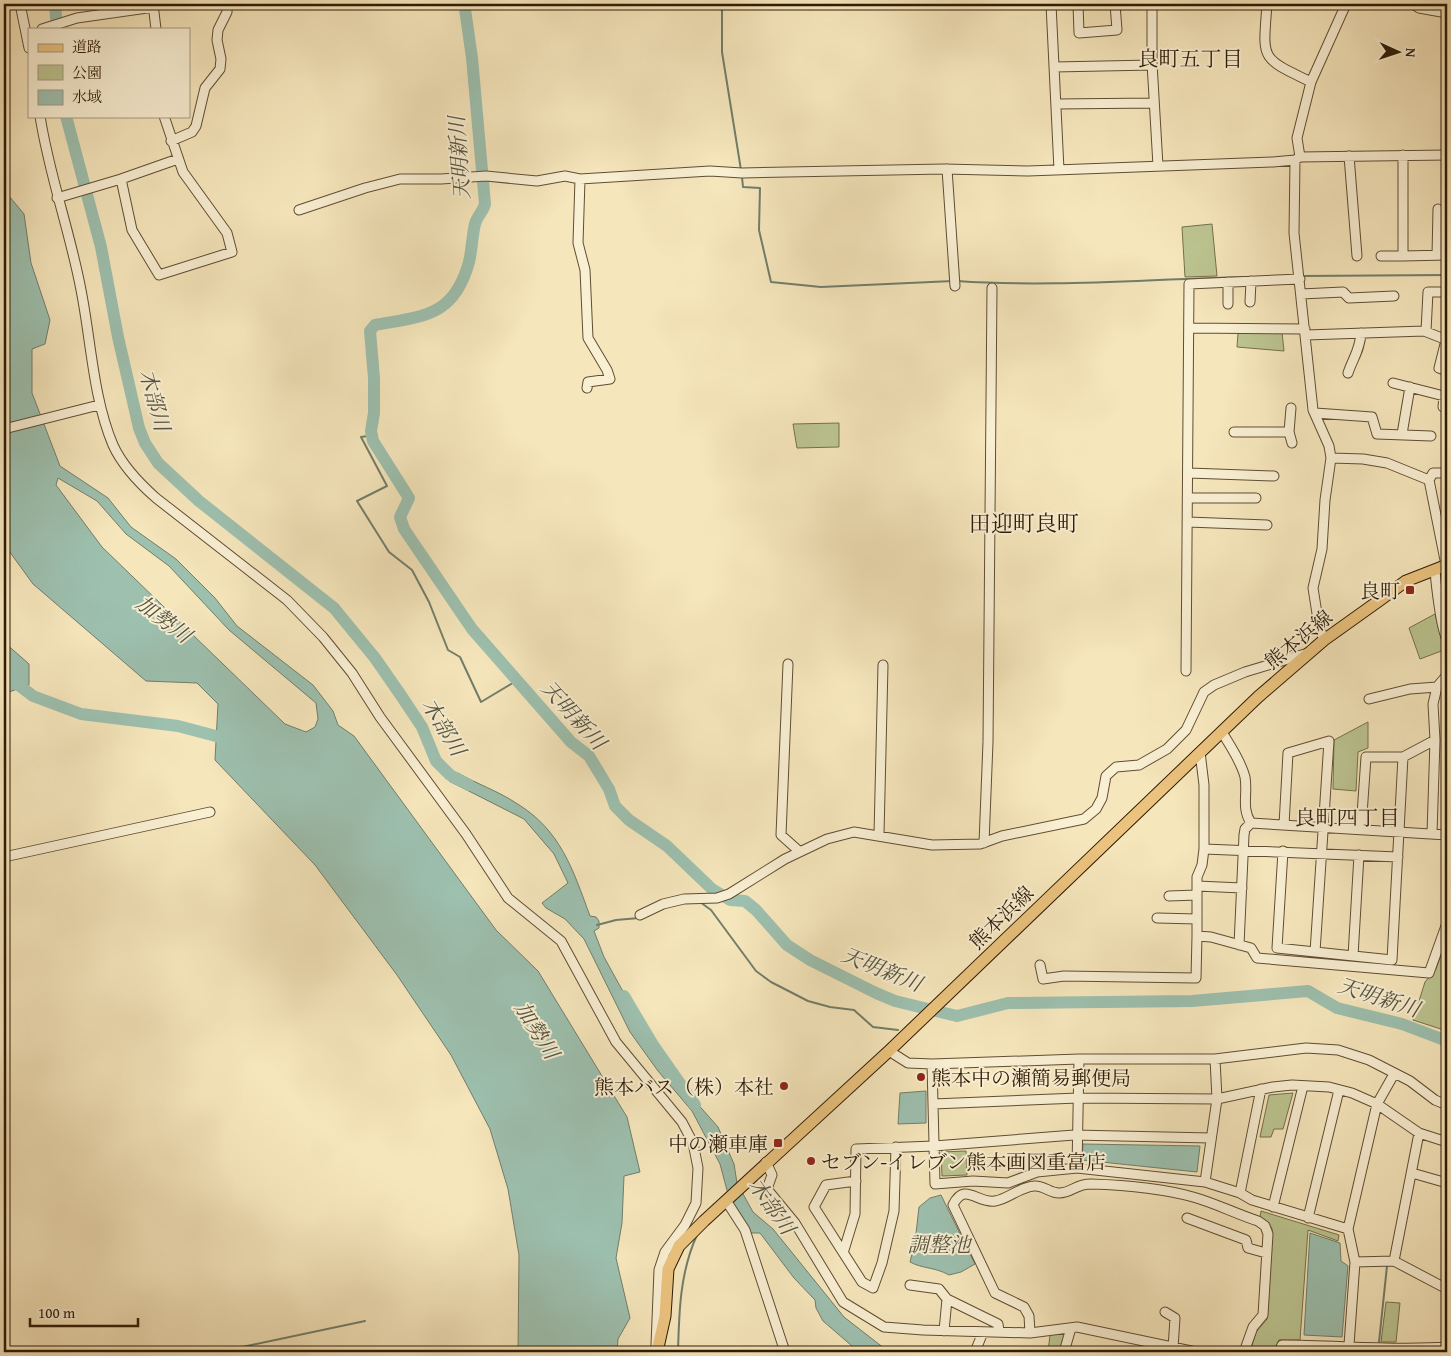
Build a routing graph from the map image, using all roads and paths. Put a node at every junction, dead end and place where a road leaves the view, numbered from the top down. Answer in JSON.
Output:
{"nodes":[{"id":1,"x":20,"y":4,"type":"edge"},
{"id":2,"x":227,"y":4,"type":"edge"},
{"id":3,"x":1051,"y":4,"type":"edge"},
{"id":4,"x":1078,"y":4,"type":"edge"},
{"id":5,"x":1115,"y":4,"type":"edge"},
{"id":6,"x":1152,"y":4,"type":"edge"},
{"id":7,"x":1267,"y":4,"type":"edge"},
{"id":8,"x":1346,"y":4,"type":"edge"},
{"id":9,"x":1414,"y":4,"type":"edge"},
{"id":10,"x":153,"y":6,"type":"edge"},
{"id":11,"x":1447,"y":13,"type":"edge"},
{"id":12,"x":42,"y":28,"type":"edge"},
{"id":13,"x":156,"y":28,"type":"edge"},
{"id":14,"x":28,"y":43,"type":"edge"},
{"id":15,"x":1152,"y":65,"type":"junction"},
{"id":16,"x":1054,"y":67,"type":"junction"},
{"id":17,"x":1311,"y":82,"type":"junction"},
{"id":18,"x":1154,"y":102,"type":"junction"},
{"id":19,"x":1056,"y":104,"type":"junction"},
{"id":20,"x":40,"y":118,"type":"edge"},
{"id":21,"x":165,"y":118,"type":"edge"},
{"id":22,"x":171,"y":141,"type":"junction"},
{"id":23,"x":1403,"y":155,"type":"junction"},
{"id":24,"x":1349,"y":156,"type":"junction"},
{"id":25,"x":1447,"y":156,"type":"edge"},
{"id":26,"x":1298,"y":158,"type":"junction"},
{"id":27,"x":178,"y":159,"type":"junction"},
{"id":28,"x":1158,"y":166,"type":"junction"},
{"id":29,"x":947,"y":169,"type":"junction"},
{"id":30,"x":1059,"y":170,"type":"junction"},
{"id":31,"x":121,"y":179,"type":"junction"},
{"id":32,"x":580,"y":179,"type":"junction"},
{"id":33,"x":57,"y":198,"type":"junction"},
{"id":34,"x":1438,"y":209,"type":"dead end"},
{"id":35,"x":299,"y":210,"type":"dead end"},
{"id":36,"x":1437,"y":255,"type":"junction"},
{"id":37,"x":1447,"y":255,"type":"edge"},
{"id":38,"x":1357,"y":256,"type":"dead end"},
{"id":39,"x":1381,"y":256,"type":"dead end"},
{"id":40,"x":1403,"y":256,"type":"junction"},
{"id":41,"x":1299,"y":277,"type":"junction"},
{"id":42,"x":1251,"y":281,"type":"junction"},
{"id":43,"x":1228,"y":282,"type":"junction"},
{"id":44,"x":955,"y":286,"type":"dead end"},
{"id":45,"x":992,"y":288,"type":"dead end"},
{"id":46,"x":1447,"y":292,"type":"edge"},
{"id":47,"x":1301,"y":294,"type":"junction"},
{"id":48,"x":1394,"y":296,"type":"dead end"},
{"id":49,"x":1250,"y":302,"type":"dead end"},
{"id":50,"x":1228,"y":304,"type":"dead end"},
{"id":51,"x":1190,"y":328,"type":"junction"},
{"id":52,"x":1426,"y":331,"type":"junction"},
{"id":53,"x":1305,"y":332,"type":"junction"},
{"id":54,"x":1361,"y":333,"type":"junction"},
{"id":55,"x":1446,"y":340,"type":"edge"},
{"id":56,"x":1447,"y":371,"type":"edge"},
{"id":57,"x":1348,"y":374,"type":"dead end"},
{"id":58,"x":1393,"y":383,"type":"dead end"},
{"id":59,"x":586,"y":388,"type":"dead end"},
{"id":60,"x":1410,"y":388,"type":"junction"},
{"id":61,"x":1446,"y":393,"type":"edge"},
{"id":62,"x":94,"y":406,"type":"junction"},
{"id":63,"x":1447,"y":407,"type":"edge"},
{"id":64,"x":1290,"y":408,"type":"dead end"},
{"id":65,"x":1315,"y":413,"type":"junction"},
{"id":66,"x":4,"y":429,"type":"edge"},
{"id":67,"x":1234,"y":432,"type":"dead end"},
{"id":68,"x":1289,"y":432,"type":"junction"},
{"id":69,"x":1402,"y":434,"type":"junction"},
{"id":70,"x":1432,"y":436,"type":"dead end"},
{"id":71,"x":1292,"y":443,"type":"dead end"},
{"id":72,"x":1331,"y":458,"type":"junction"},
{"id":73,"x":1189,"y":473,"type":"junction"},
{"id":74,"x":1447,"y":473,"type":"edge"},
{"id":75,"x":1274,"y":476,"type":"dead end"},
{"id":76,"x":1429,"y":480,"type":"junction"},
{"id":77,"x":1189,"y":498,"type":"junction"},
{"id":78,"x":1256,"y":498,"type":"dead end"},
{"id":79,"x":1188,"y":522,"type":"junction"},
{"id":80,"x":1267,"y":525,"type":"dead end"},
{"id":81,"x":1443,"y":567,"type":"edge"},
{"id":82,"x":1447,"y":639,"type":"edge"},
{"id":83,"x":1324,"y":640,"type":"junction"},
{"id":84,"x":1310,"y":652,"type":"junction"},
{"id":85,"x":788,"y":664,"type":"dead end"},
{"id":86,"x":883,"y":665,"type":"dead end"},
{"id":87,"x":1186,"y":671,"type":"dead end"},
{"id":88,"x":1446,"y":677,"type":"edge"},
{"id":89,"x":1437,"y":687,"type":"junction"},
{"id":90,"x":1369,"y":699,"type":"dead end"},
{"id":91,"x":1222,"y":732,"type":"junction"},
{"id":92,"x":1435,"y":740,"type":"junction"},
{"id":93,"x":1200,"y":752,"type":"junction"},
{"id":94,"x":1403,"y":757,"type":"junction"},
{"id":95,"x":210,"y":812,"type":"dead end"},
{"id":96,"x":1251,"y":823,"type":"junction"},
{"id":97,"x":1284,"y":825,"type":"junction"},
{"id":98,"x":1324,"y":828,"type":"junction"},
{"id":99,"x":1361,"y":829,"type":"junction"},
{"id":100,"x":1399,"y":832,"type":"junction"},
{"id":101,"x":1432,"y":834,"type":"junction"},
{"id":102,"x":879,"y":835,"type":"junction"},
{"id":103,"x":1447,"y":835,"type":"edge"},
{"id":104,"x":984,"y":843,"type":"junction"},
{"id":105,"x":1204,"y":849,"type":"junction"},
{"id":106,"x":1244,"y":850,"type":"junction"},
{"id":107,"x":1283,"y":851,"type":"junction"},
{"id":108,"x":800,"y":852,"type":"junction"},
{"id":109,"x":1323,"y":853,"type":"junction"},
{"id":110,"x":1359,"y":855,"type":"junction"},
{"id":111,"x":4,"y":856,"type":"edge"},
{"id":112,"x":1398,"y":857,"type":"junction"},
{"id":113,"x":1242,"y":888,"type":"junction"},
{"id":114,"x":1197,"y":890,"type":"junction"},
{"id":115,"x":1169,"y":896,"type":"dead end"},
{"id":116,"x":640,"y":915,"type":"dead end"},
{"id":117,"x":1157,"y":918,"type":"dead end"},
{"id":118,"x":1197,"y":919,"type":"junction"},
{"id":119,"x":1447,"y":923,"type":"edge"},
{"id":120,"x":1197,"y":936,"type":"junction"},
{"id":121,"x":1239,"y":945,"type":"junction"},
{"id":122,"x":1314,"y":952,"type":"junction"},
{"id":123,"x":1353,"y":956,"type":"junction"},
{"id":124,"x":1040,"y":965,"type":"dead end"},
{"id":125,"x":889,"y":1051,"type":"junction"},
{"id":126,"x":1079,"y":1059,"type":"junction"},
{"id":127,"x":1215,"y":1059,"type":"junction"},
{"id":128,"x":932,"y":1064,"type":"junction"},
{"id":129,"x":1394,"y":1074,"type":"junction"},
{"id":130,"x":1303,"y":1086,"type":"junction"},
{"id":131,"x":1262,"y":1090,"type":"junction"},
{"id":132,"x":1339,"y":1090,"type":"junction"},
{"id":133,"x":1078,"y":1098,"type":"junction"},
{"id":134,"x":1217,"y":1099,"type":"junction"},
{"id":135,"x":933,"y":1104,"type":"junction"},
{"id":136,"x":1377,"y":1104,"type":"junction"},
{"id":137,"x":1447,"y":1105,"type":"edge"},
{"id":138,"x":1419,"y":1133,"type":"junction"},
{"id":139,"x":1077,"y":1135,"type":"junction"},
{"id":140,"x":1212,"y":1138,"type":"junction"},
{"id":141,"x":1447,"y":1142,"type":"edge"},
{"id":142,"x":934,"y":1146,"type":"junction"},
{"id":143,"x":896,"y":1147,"type":"junction"},
{"id":144,"x":766,"y":1162,"type":"junction"},
{"id":145,"x":1077,"y":1168,"type":"junction"},
{"id":146,"x":1412,"y":1173,"type":"junction"},
{"id":147,"x":856,"y":1181,"type":"junction"},
{"id":148,"x":1205,"y":1182,"type":"junction"},
{"id":149,"x":1447,"y":1184,"type":"edge"},
{"id":150,"x":1240,"y":1193,"type":"junction"},
{"id":151,"x":727,"y":1202,"type":"junction"},
{"id":152,"x":1273,"y":1206,"type":"junction"},
{"id":153,"x":1186,"y":1218,"type":"dead end"},
{"id":154,"x":1308,"y":1218,"type":"junction"},
{"id":155,"x":1348,"y":1229,"type":"junction"},
{"id":156,"x":844,"y":1250,"type":"junction"},
{"id":157,"x":1266,"y":1253,"type":"junction"},
{"id":158,"x":1394,"y":1261,"type":"junction"},
{"id":159,"x":1355,"y":1262,"type":"junction"},
{"id":160,"x":910,"y":1285,"type":"dead end"},
{"id":161,"x":1447,"y":1289,"type":"edge"},
{"id":162,"x":947,"y":1299,"type":"junction"},
{"id":163,"x":1164,"y":1312,"type":"dead end"},
{"id":164,"x":1071,"y":1328,"type":"junction"},
{"id":165,"x":944,"y":1331,"type":"junction"},
{"id":166,"x":999,"y":1331,"type":"junction"},
{"id":167,"x":983,"y":1332,"type":"junction"},
{"id":168,"x":1030,"y":1333,"type":"junction"},
{"id":169,"x":1349,"y":1345,"type":"junction"},
{"id":170,"x":1447,"y":1347,"type":"edge"},
{"id":171,"x":1146,"y":1348,"type":"edge"},
{"id":172,"x":1173,"y":1348,"type":"junction"},
{"id":173,"x":657,"y":1352,"type":"edge"},
{"id":174,"x":784,"y":1352,"type":"edge"},
{"id":175,"x":975,"y":1352,"type":"edge"},
{"id":176,"x":1064,"y":1352,"type":"edge"},
{"id":177,"x":1196,"y":1352,"type":"edge"},
{"id":178,"x":1244,"y":1352,"type":"edge"},
{"id":179,"x":1279,"y":1352,"type":"edge"}],
"edges":[{"from":1,"to":14,"type":"street"},
{"from":2,"to":22,"type":"street"},
{"from":3,"to":16,"type":"street"},
{"from":4,"to":5,"type":"street"},
{"from":6,"to":15,"type":"street"},
{"from":7,"to":17,"type":"street"},
{"from":8,"to":17,"type":"street"},
{"from":9,"to":11,"type":"street"},
{"from":10,"to":12,"type":"street"},
{"from":10,"to":13,"type":"street"},
{"from":15,"to":16,"type":"street"},
{"from":15,"to":18,"type":"street"},
{"from":16,"to":19,"type":"street"},
{"from":17,"to":26,"type":"street"},
{"from":18,"to":19,"type":"street"},
{"from":18,"to":28,"type":"street"},
{"from":19,"to":30,"type":"street"},
{"from":20,"to":33,"type":"street"},
{"from":21,"to":22,"type":"street"},
{"from":22,"to":27,"type":"street"},
{"from":23,"to":24,"type":"street"},
{"from":23,"to":25,"type":"street"},
{"from":23,"to":40,"type":"street"},
{"from":24,"to":26,"type":"street"},
{"from":24,"to":38,"type":"street"},
{"from":26,"to":28,"type":"street"},
{"from":26,"to":41,"type":"street"},
{"from":27,"to":31,"type":"street"},
{"from":27,"to":31,"type":"street"},
{"from":28,"to":30,"type":"street"},
{"from":29,"to":30,"type":"street"},
{"from":29,"to":32,"type":"street"},
{"from":29,"to":44,"type":"street"},
{"from":31,"to":33,"type":"street"},
{"from":32,"to":35,"type":"street"},
{"from":32,"to":59,"type":"street"},
{"from":33,"to":62,"type":"street"},
{"from":34,"to":36,"type":"street"},
{"from":36,"to":37,"type":"street"},
{"from":36,"to":40,"type":"street"},
{"from":39,"to":40,"type":"street"},
{"from":41,"to":42,"type":"street"},
{"from":41,"to":47,"type":"street"},
{"from":42,"to":43,"type":"street"},
{"from":42,"to":49,"type":"street"},
{"from":43,"to":50,"type":"street"},
{"from":43,"to":51,"type":"street"},
{"from":45,"to":104,"type":"street"},
{"from":46,"to":52,"type":"street"},
{"from":47,"to":48,"type":"street"},
{"from":47,"to":53,"type":"street"},
{"from":51,"to":53,"type":"street"},
{"from":51,"to":73,"type":"street"},
{"from":52,"to":54,"type":"street"},
{"from":52,"to":55,"type":"street"},
{"from":53,"to":54,"type":"street"},
{"from":53,"to":65,"type":"street"},
{"from":54,"to":57,"type":"street"},
{"from":55,"to":56,"type":"street"},
{"from":58,"to":60,"type":"street"},
{"from":60,"to":61,"type":"street"},
{"from":60,"to":69,"type":"street"},
{"from":61,"to":63,"type":"street"},
{"from":62,"to":66,"type":"street"},
{"from":62,"to":173,"type":"street"},
{"from":64,"to":68,"type":"street"},
{"from":65,"to":69,"type":"street"},
{"from":65,"to":72,"type":"street"},
{"from":67,"to":68,"type":"street"},
{"from":68,"to":71,"type":"street"},
{"from":69,"to":70,"type":"street"},
{"from":72,"to":76,"type":"street"},
{"from":72,"to":83,"type":"street"},
{"from":73,"to":75,"type":"street"},
{"from":73,"to":77,"type":"street"},
{"from":74,"to":76,"type":"street"},
{"from":76,"to":81,"type":"street"},
{"from":77,"to":78,"type":"street"},
{"from":77,"to":79,"type":"street"},
{"from":79,"to":80,"type":"street"},
{"from":79,"to":87,"type":"street"},
{"from":81,"to":82,"type":"street"},
{"from":81,"to":83,"type":"main road","name":"熊本浜線"},
{"from":83,"to":84,"type":"main road","name":"熊本浜線"},
{"from":84,"to":91,"type":"main road","name":"熊本浜線"},
{"from":84,"to":104,"type":"street"},
{"from":85,"to":108,"type":"street"},
{"from":86,"to":102,"type":"street"},
{"from":88,"to":89,"type":"street"},
{"from":89,"to":90,"type":"street"},
{"from":89,"to":92,"type":"street"},
{"from":91,"to":93,"type":"main road","name":"熊本浜線"},
{"from":91,"to":96,"type":"street"},
{"from":92,"to":94,"type":"street"},
{"from":92,"to":101,"type":"street"},
{"from":93,"to":105,"type":"street"},
{"from":93,"to":125,"type":"main road","name":"熊本浜線"},
{"from":94,"to":99,"type":"street"},
{"from":94,"to":100,"type":"street"},
{"from":95,"to":111,"type":"street"},
{"from":96,"to":97,"type":"street"},
{"from":96,"to":106,"type":"street"},
{"from":97,"to":98,"type":"street"},
{"from":97,"to":98,"type":"street"},
{"from":98,"to":99,"type":"street"},
{"from":98,"to":109,"type":"street"},
{"from":99,"to":100,"type":"street"},
{"from":100,"to":101,"type":"street"},
{"from":100,"to":112,"type":"street"},
{"from":101,"to":103,"type":"street"},
{"from":102,"to":104,"type":"street"},
{"from":102,"to":108,"type":"street"},
{"from":105,"to":106,"type":"street"},
{"from":105,"to":114,"type":"street"},
{"from":106,"to":107,"type":"street"},
{"from":106,"to":113,"type":"street"},
{"from":107,"to":109,"type":"street"},
{"from":107,"to":122,"type":"street"},
{"from":108,"to":116,"type":"street"},
{"from":109,"to":110,"type":"street"},
{"from":109,"to":122,"type":"street"},
{"from":110,"to":112,"type":"street"},
{"from":110,"to":123,"type":"street"},
{"from":112,"to":123,"type":"street"},
{"from":113,"to":114,"type":"street"},
{"from":113,"to":121,"type":"street"},
{"from":114,"to":115,"type":"street"},
{"from":114,"to":118,"type":"street"},
{"from":117,"to":118,"type":"street"},
{"from":118,"to":120,"type":"street"},
{"from":119,"to":121,"type":"street"},
{"from":120,"to":121,"type":"street"},
{"from":120,"to":124,"type":"street"},
{"from":122,"to":123,"type":"street"},
{"from":125,"to":128,"type":"street"},
{"from":125,"to":144,"type":"main road","name":"熊本浜線"},
{"from":126,"to":127,"type":"street"},
{"from":126,"to":128,"type":"street"},
{"from":126,"to":133,"type":"street"},
{"from":127,"to":129,"type":"street"},
{"from":127,"to":134,"type":"street"},
{"from":128,"to":135,"type":"street"},
{"from":129,"to":136,"type":"street"},
{"from":129,"to":137,"type":"street"},
{"from":130,"to":131,"type":"street"},
{"from":130,"to":132,"type":"street"},
{"from":130,"to":152,"type":"street"},
{"from":131,"to":134,"type":"street"},
{"from":131,"to":150,"type":"street"},
{"from":132,"to":136,"type":"street"},
{"from":132,"to":154,"type":"street"},
{"from":133,"to":134,"type":"street"},
{"from":133,"to":135,"type":"street"},
{"from":133,"to":139,"type":"street"},
{"from":134,"to":140,"type":"street"},
{"from":135,"to":142,"type":"street"},
{"from":136,"to":138,"type":"street"},
{"from":136,"to":155,"type":"street"},
{"from":138,"to":141,"type":"street"},
{"from":138,"to":146,"type":"street"},
{"from":139,"to":140,"type":"street"},
{"from":139,"to":142,"type":"street"},
{"from":139,"to":145,"type":"street"},
{"from":140,"to":148,"type":"street"},
{"from":142,"to":143,"type":"street"},
{"from":142,"to":145,"type":"street"},
{"from":143,"to":147,"type":"street"},
{"from":143,"to":156,"type":"street"},
{"from":144,"to":151,"type":"main road","name":"熊本浜線"},
{"from":144,"to":165,"type":"street"},
{"from":145,"to":148,"type":"street"},
{"from":146,"to":149,"type":"street"},
{"from":146,"to":158,"type":"street"},
{"from":147,"to":156,"type":"street"},
{"from":147,"to":156,"type":"street"},
{"from":148,"to":150,"type":"street"},
{"from":150,"to":152,"type":"street"},
{"from":151,"to":173,"type":"main road","name":"熊本浜線"},
{"from":151,"to":174,"type":"street"},
{"from":152,"to":154,"type":"street"},
{"from":153,"to":157,"type":"street"},
{"from":154,"to":155,"type":"street"},
{"from":155,"to":159,"type":"street"},
{"from":157,"to":168,"type":"street"},
{"from":157,"to":178,"type":"street"},
{"from":158,"to":159,"type":"street"},
{"from":158,"to":161,"type":"street"},
{"from":159,"to":169,"type":"street"},
{"from":160,"to":162,"type":"street"},
{"from":162,"to":165,"type":"street"},
{"from":162,"to":166,"type":"street"},
{"from":163,"to":172,"type":"street"},
{"from":164,"to":168,"type":"street"},
{"from":164,"to":171,"type":"street"},
{"from":164,"to":176,"type":"street"},
{"from":165,"to":167,"type":"street"},
{"from":166,"to":167,"type":"street"},
{"from":166,"to":168,"type":"street"},
{"from":167,"to":175,"type":"street"},
{"from":169,"to":170,"type":"street"},
{"from":169,"to":179,"type":"street"},
{"from":171,"to":172,"type":"street"},
{"from":172,"to":177,"type":"street"}]}
